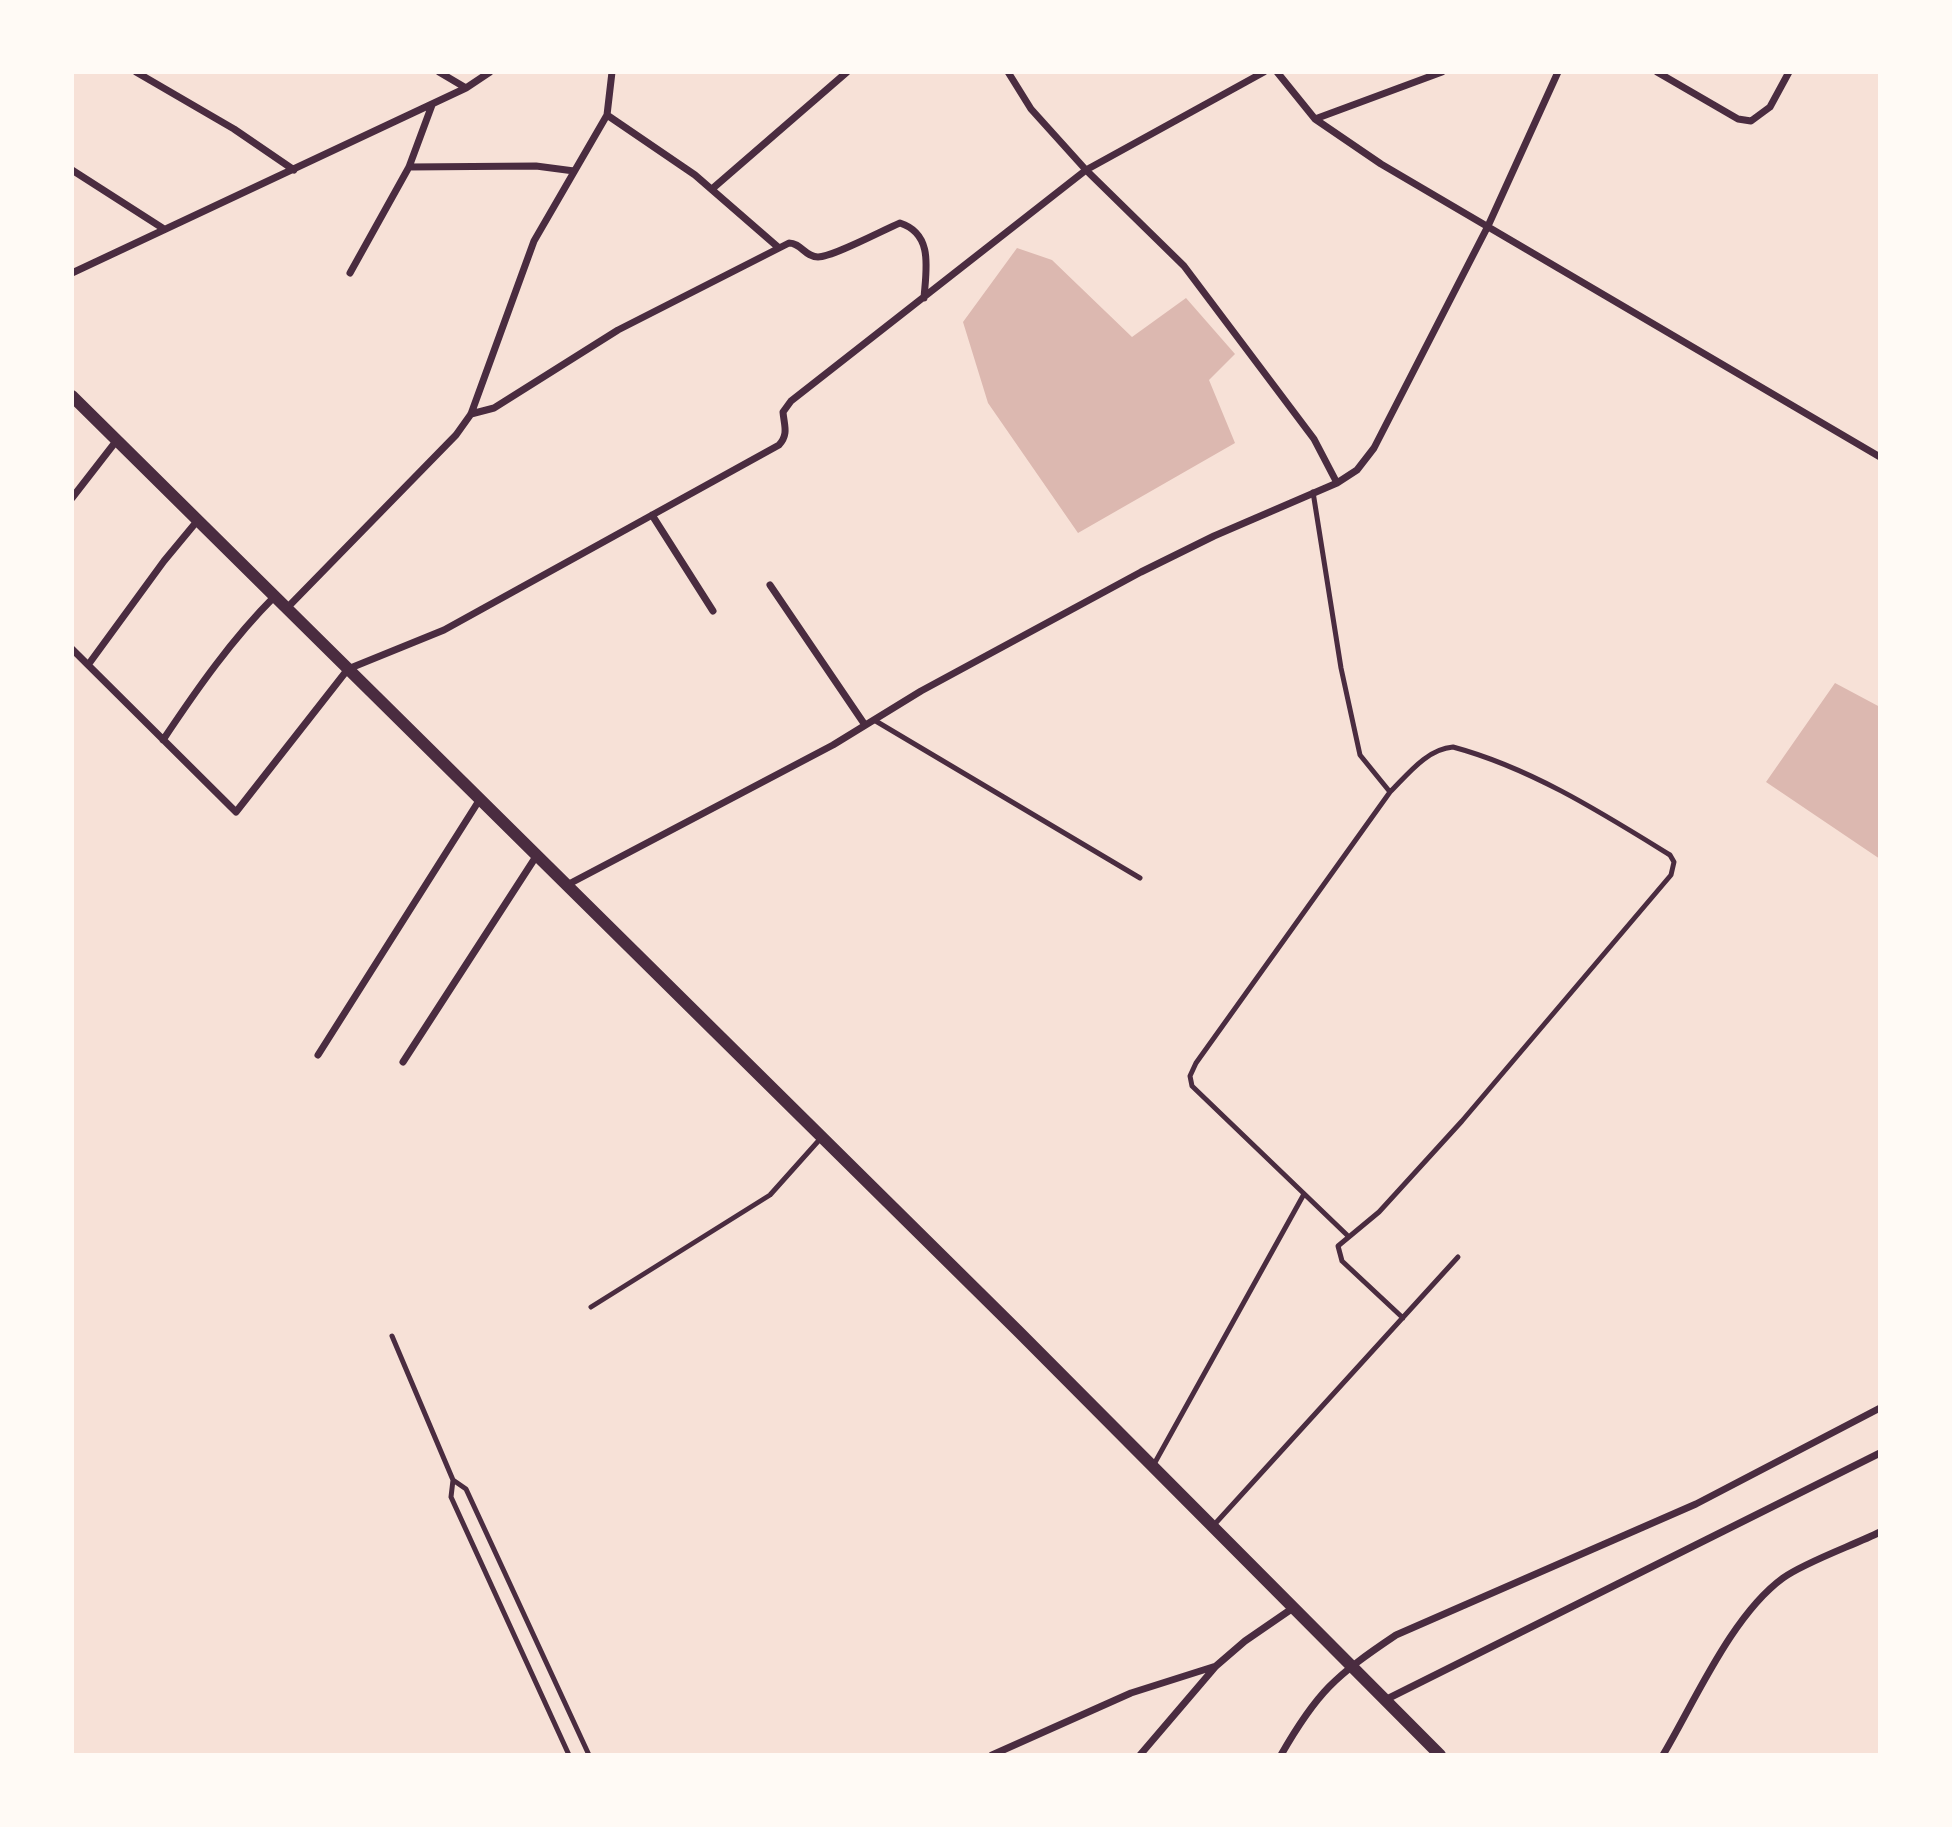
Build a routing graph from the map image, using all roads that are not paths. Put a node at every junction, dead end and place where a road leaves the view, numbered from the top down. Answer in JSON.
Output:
{"nodes":[{"id":1,"x":136,"y":72,"type":"edge"},
{"id":2,"x":439,"y":72,"type":"edge"},
{"id":3,"x":490,"y":72,"type":"edge"},
{"id":4,"x":612,"y":72,"type":"edge"},
{"id":5,"x":848,"y":72,"type":"edge"},
{"id":6,"x":1008,"y":72,"type":"edge"},
{"id":7,"x":1264,"y":72,"type":"edge"},
{"id":8,"x":1278,"y":72,"type":"edge"},
{"id":9,"x":1442,"y":72,"type":"edge"},
{"id":10,"x":1558,"y":72,"type":"edge"},
{"id":11,"x":1657,"y":72,"type":"edge"},
{"id":12,"x":1789,"y":72,"type":"edge"},
{"id":13,"x":466,"y":88,"type":"junction"},
{"id":14,"x":433,"y":104,"type":"junction"},
{"id":15,"x":607,"y":115,"type":"junction"},
{"id":16,"x":1315,"y":119,"type":"junction"},
{"id":17,"x":409,"y":167,"type":"junction"},
{"id":18,"x":72,"y":170,"type":"edge"},
{"id":19,"x":293,"y":170,"type":"junction"},
{"id":20,"x":1086,"y":170,"type":"junction"},
{"id":21,"x":574,"y":171,"type":"junction"},
{"id":22,"x":712,"y":189,"type":"junction"},
{"id":23,"x":1488,"y":226,"type":"junction"},
{"id":24,"x":164,"y":229,"type":"junction"},
{"id":25,"x":779,"y":248,"type":"junction"},
{"id":26,"x":72,"y":273,"type":"edge"},
{"id":27,"x":350,"y":273,"type":"dead end"},
{"id":28,"x":924,"y":299,"type":"junction"},
{"id":29,"x":72,"y":396,"type":"edge"},
{"id":30,"x":471,"y":414,"type":"junction"},
{"id":31,"x":117,"y":440,"type":"junction"},
{"id":32,"x":1880,"y":457,"type":"edge"},
{"id":33,"x":1337,"y":483,"type":"junction"},
{"id":34,"x":1314,"y":492,"type":"junction"},
{"id":35,"x":72,"y":498,"type":"edge"},
{"id":36,"x":652,"y":515,"type":"junction"},
{"id":37,"x":198,"y":520,"type":"junction"},
{"id":38,"x":769,"y":585,"type":"dead end"},
{"id":39,"x":275,"y":596,"type":"junction"},
{"id":40,"x":287,"y":608,"type":"junction"},
{"id":41,"x":713,"y":611,"type":"dead end"},
{"id":42,"x":72,"y":649,"type":"edge"},
{"id":43,"x":88,"y":665,"type":"junction"},
{"id":44,"x":348,"y":669,"type":"junction"},
{"id":45,"x":874,"y":720,"type":"junction"},
{"id":46,"x":865,"y":725,"type":"junction"},
{"id":47,"x":163,"y":740,"type":"junction"},
{"id":48,"x":1390,"y":792,"type":"junction"},
{"id":49,"x":480,"y":799,"type":"junction"},
{"id":50,"x":537,"y":855,"type":"junction"},
{"id":51,"x":1140,"y":878,"type":"dead end"},
{"id":52,"x":567,"y":885,"type":"junction"},
{"id":53,"x":318,"y":1055,"type":"dead end"},
{"id":54,"x":403,"y":1062,"type":"dead end"},
{"id":55,"x":822,"y":1137,"type":"junction"},
{"id":56,"x":1304,"y":1194,"type":"junction"},
{"id":57,"x":1348,"y":1235,"type":"junction"},
{"id":58,"x":1458,"y":1257,"type":"dead end"},
{"id":59,"x":591,"y":1307,"type":"dead end"},
{"id":60,"x":1403,"y":1318,"type":"junction"},
{"id":61,"x":393,"y":1336,"type":"dead end"},
{"id":62,"x":1880,"y":1408,"type":"edge"},
{"id":63,"x":1880,"y":1453,"type":"edge"},
{"id":64,"x":1153,"y":1466,"type":"junction"},
{"id":65,"x":453,"y":1480,"type":"junction"},
{"id":66,"x":1213,"y":1526,"type":"junction"},
{"id":67,"x":1880,"y":1532,"type":"edge"},
{"id":68,"x":1293,"y":1608,"type":"junction"},
{"id":69,"x":1350,"y":1665,"type":"junction"},
{"id":70,"x":1216,"y":1666,"type":"junction"},
{"id":71,"x":1385,"y":1700,"type":"junction"},
{"id":72,"x":1433,"y":1753,"type":"edge"},
{"id":73,"x":569,"y":1755,"type":"edge"},
{"id":74,"x":589,"y":1755,"type":"edge"},
{"id":75,"x":992,"y":1755,"type":"edge"},
{"id":76,"x":1140,"y":1755,"type":"edge"},
{"id":77,"x":1281,"y":1755,"type":"edge"},
{"id":78,"x":1662,"y":1755,"type":"edge"}],
"edges":[{"from":1,"to":19,"type":"street"},
{"from":2,"to":13,"type":"street"},
{"from":3,"to":13,"type":"street"},
{"from":4,"to":15,"type":"street"},
{"from":5,"to":22,"type":"street"},
{"from":6,"to":20,"type":"street"},
{"from":7,"to":20,"type":"street"},
{"from":8,"to":16,"type":"street"},
{"from":9,"to":16,"type":"street"},
{"from":10,"to":23,"type":"street"},
{"from":11,"to":12,"type":"street"},
{"from":13,"to":14,"type":"street"},
{"from":14,"to":17,"type":"street"},
{"from":14,"to":19,"type":"street"},
{"from":15,"to":21,"type":"street"},
{"from":15,"to":22,"type":"street"},
{"from":16,"to":23,"type":"street"},
{"from":17,"to":21,"type":"street"},
{"from":17,"to":27,"type":"street"},
{"from":18,"to":24,"type":"street"},
{"from":19,"to":24,"type":"street"},
{"from":20,"to":28,"type":"street"},
{"from":20,"to":33,"type":"street"},
{"from":21,"to":30,"type":"street"},
{"from":22,"to":25,"type":"street"},
{"from":23,"to":32,"type":"street"},
{"from":23,"to":33,"type":"street"},
{"from":24,"to":26,"type":"street"},
{"from":25,"to":28,"type":"street"},
{"from":25,"to":30,"type":"street"},
{"from":28,"to":36,"type":"street"},
{"from":29,"to":31,"type":"street"},
{"from":30,"to":40,"type":"street"},
{"from":31,"to":35,"type":"street"},
{"from":31,"to":37,"type":"street"},
{"from":33,"to":34,"type":"street"},
{"from":34,"to":45,"type":"street"},
{"from":34,"to":48,"type":"lane"},
{"from":36,"to":41,"type":"street"},
{"from":36,"to":44,"type":"street"},
{"from":37,"to":39,"type":"street"},
{"from":37,"to":43,"type":"street"},
{"from":38,"to":46,"type":"street"},
{"from":39,"to":40,"type":"street"},
{"from":39,"to":47,"type":"street"},
{"from":40,"to":44,"type":"street"},
{"from":42,"to":43,"type":"street"},
{"from":43,"to":47,"type":"street"},
{"from":44,"to":47,"type":"street"},
{"from":44,"to":49,"type":"street"},
{"from":45,"to":46,"type":"street"},
{"from":45,"to":51,"type":"lane"},
{"from":46,"to":52,"type":"street"},
{"from":48,"to":56,"type":"lane"},
{"from":48,"to":57,"type":"lane"},
{"from":49,"to":50,"type":"street"},
{"from":49,"to":53,"type":"street"},
{"from":50,"to":52,"type":"street"},
{"from":50,"to":54,"type":"street"},
{"from":52,"to":55,"type":"street"},
{"from":55,"to":59,"type":"lane"},
{"from":55,"to":64,"type":"street"},
{"from":56,"to":57,"type":"lane"},
{"from":56,"to":64,"type":"lane"},
{"from":57,"to":60,"type":"lane"},
{"from":58,"to":60,"type":"lane"},
{"from":60,"to":66,"type":"lane"},
{"from":61,"to":65,"type":"lane"},
{"from":62,"to":69,"type":"street"},
{"from":63,"to":71,"type":"street"},
{"from":64,"to":66,"type":"street"},
{"from":65,"to":73,"type":"lane"},
{"from":65,"to":74,"type":"lane"},
{"from":66,"to":68,"type":"street"},
{"from":67,"to":78,"type":"street"},
{"from":68,"to":69,"type":"street"},
{"from":68,"to":70,"type":"street"},
{"from":69,"to":71,"type":"street"},
{"from":69,"to":77,"type":"street"},
{"from":70,"to":75,"type":"street"},
{"from":70,"to":76,"type":"street"},
{"from":71,"to":72,"type":"street"}]}
